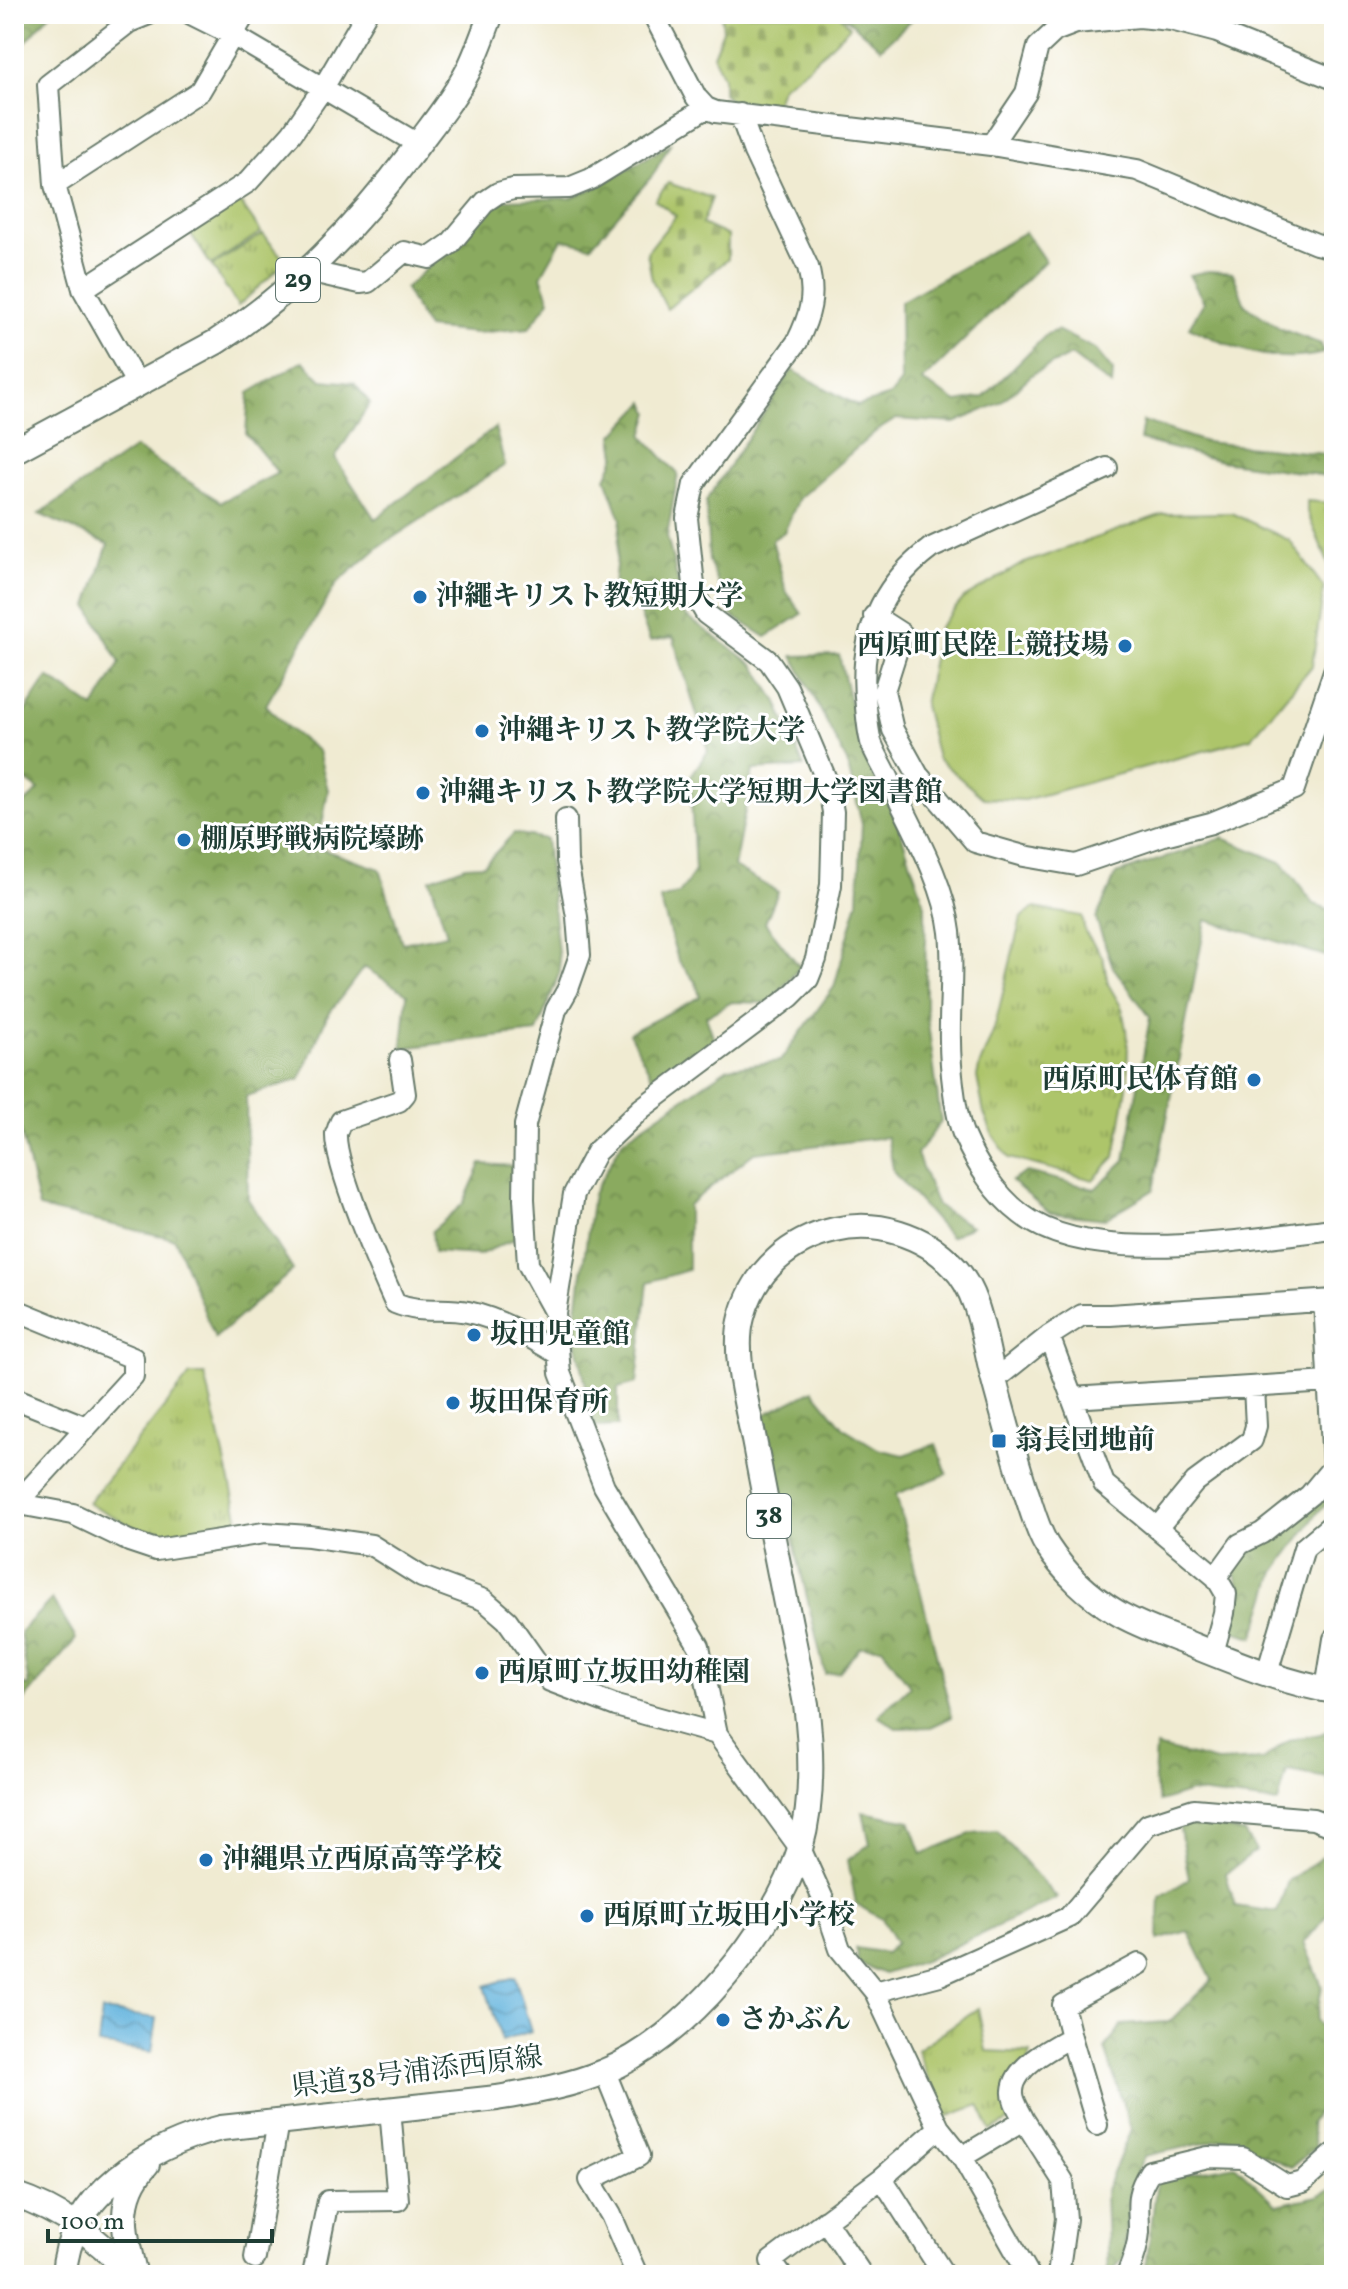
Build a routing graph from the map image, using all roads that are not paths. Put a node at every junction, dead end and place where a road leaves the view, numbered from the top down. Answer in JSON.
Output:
{"nodes":[{"id":1,"x":149,"y":14,"type":"edge"},
{"id":2,"x":191,"y":14,"type":"edge"},
{"id":3,"x":245,"y":14,"type":"edge"},
{"id":4,"x":366,"y":14,"type":"edge"},
{"id":5,"x":491,"y":14,"type":"edge"},
{"id":6,"x":653,"y":14,"type":"edge"},
{"id":7,"x":231,"y":34,"type":"junction"},
{"id":8,"x":1334,"y":79,"type":"edge"},
{"id":9,"x":323,"y":88,"type":"junction"},
{"id":10,"x":706,"y":108,"type":"junction"},
{"id":11,"x":740,"y":114,"type":"junction"},
{"id":12,"x":418,"y":144,"type":"junction"},
{"id":13,"x":991,"y":145,"type":"junction"},
{"id":14,"x":55,"y":185,"type":"junction"},
{"id":15,"x":1334,"y":248,"type":"edge"},
{"id":16,"x":308,"y":271,"type":"junction"},
{"id":17,"x":83,"y":289,"type":"junction"},
{"id":18,"x":138,"y":386,"type":"junction"},
{"id":19,"x":14,"y":451,"type":"edge"},
{"id":20,"x":1107,"y":468,"type":"dead end"},
{"id":21,"x":874,"y":616,"type":"junction"},
{"id":22,"x":1334,"y":671,"type":"edge"},
{"id":23,"x":566,"y":819,"type":"dead end"},
{"id":24,"x":400,"y":1060,"type":"dead end"},
{"id":25,"x":1334,"y":1229,"type":"edge"},
{"id":26,"x":1329,"y":1300,"type":"edge"},
{"id":27,"x":555,"y":1313,"type":"junction"},
{"id":28,"x":14,"y":1315,"type":"edge"},
{"id":29,"x":1049,"y":1336,"type":"junction"},
{"id":30,"x":558,"y":1354,"type":"junction"},
{"id":31,"x":994,"y":1380,"type":"junction"},
{"id":32,"x":1329,"y":1382,"type":"junction"},
{"id":33,"x":1254,"y":1387,"type":"junction"},
{"id":34,"x":14,"y":1398,"type":"edge"},
{"id":35,"x":1072,"y":1398,"type":"junction"},
{"id":36,"x":86,"y":1427,"type":"junction"},
{"id":37,"x":1334,"y":1466,"type":"edge"},
{"id":38,"x":15,"y":1504,"type":"edge"},
{"id":39,"x":1334,"y":1523,"type":"edge"},
{"id":40,"x":1158,"y":1527,"type":"junction"},
{"id":41,"x":1216,"y":1577,"type":"junction"},
{"id":42,"x":1334,"y":1639,"type":"edge"},
{"id":43,"x":1213,"y":1653,"type":"junction"},
{"id":44,"x":1267,"y":1673,"type":"junction"},
{"id":45,"x":1330,"y":1690,"type":"edge"},
{"id":46,"x":717,"y":1734,"type":"junction"},
{"id":47,"x":1334,"y":1827,"type":"edge"},
{"id":48,"x":800,"y":1848,"type":"junction"},
{"id":49,"x":1139,"y":1964,"type":"dead end"},
{"id":50,"x":875,"y":1992,"type":"junction"},
{"id":51,"x":1071,"y":2037,"type":"junction"},
{"id":52,"x":605,"y":2072,"type":"junction"},
{"id":53,"x":390,"y":2109,"type":"junction"},
{"id":54,"x":1024,"y":2120,"type":"junction"},
{"id":55,"x":278,"y":2121,"type":"junction"},
{"id":56,"x":1097,"y":2125,"type":"dead end"},
{"id":57,"x":939,"y":2128,"type":"junction"},
{"id":58,"x":162,"y":2148,"type":"junction"},
{"id":59,"x":1334,"y":2154,"type":"edge"},
{"id":60,"x":962,"y":2157,"type":"junction"},
{"id":61,"x":882,"y":2178,"type":"junction"},
{"id":62,"x":14,"y":2195,"type":"edge"},
{"id":63,"x":825,"y":2220,"type":"junction"},
{"id":64,"x":78,"y":2224,"type":"junction"},
{"id":65,"x":255,"y":2258,"type":"dead end"},
{"id":66,"x":64,"y":2275,"type":"edge"},
{"id":67,"x":134,"y":2275,"type":"edge"},
{"id":68,"x":313,"y":2275,"type":"edge"},
{"id":69,"x":637,"y":2275,"type":"edge"},
{"id":70,"x":781,"y":2275,"type":"edge"},
{"id":71,"x":862,"y":2275,"type":"edge"},
{"id":72,"x":944,"y":2275,"type":"edge"},
{"id":73,"x":1029,"y":2275,"type":"edge"},
{"id":74,"x":1058,"y":2275,"type":"edge"},
{"id":75,"x":1127,"y":2275,"type":"edge"}],
"edges":[{"from":1,"to":14,"type":"street"},
{"from":2,"to":7,"type":"street"},
{"from":3,"to":7,"type":"street"},
{"from":4,"to":9,"type":"street"},
{"from":5,"to":12,"type":"main road","number":"29"},
{"from":6,"to":10,"type":"street"},
{"from":7,"to":9,"type":"street"},
{"from":7,"to":14,"type":"street"},
{"from":8,"to":13,"type":"street"},
{"from":9,"to":12,"type":"street"},
{"from":9,"to":17,"type":"street"},
{"from":10,"to":11,"type":"street"},
{"from":10,"to":16,"type":"street"},
{"from":11,"to":13,"type":"street"},
{"from":11,"to":27,"type":"street"},
{"from":12,"to":16,"type":"main road","number":"29"},
{"from":13,"to":15,"type":"street"},
{"from":14,"to":17,"type":"street"},
{"from":16,"to":18,"type":"main road","number":"29"},
{"from":17,"to":18,"type":"street"},
{"from":18,"to":19,"type":"main road","number":"29"},
{"from":20,"to":21,"type":"street"},
{"from":21,"to":22,"type":"street"},
{"from":21,"to":25,"type":"street"},
{"from":23,"to":27,"type":"street"},
{"from":24,"to":30,"type":"street"},
{"from":26,"to":29,"type":"street"},
{"from":26,"to":32,"type":"street"},
{"from":27,"to":30,"type":"street"},
{"from":28,"to":36,"type":"street"},
{"from":29,"to":31,"type":"street"},
{"from":29,"to":35,"type":"street"},
{"from":30,"to":46,"type":"street"},
{"from":31,"to":43,"type":"main road","name":"県道38号浦添西原線","number":"38"},
{"from":31,"to":48,"type":"main road","name":"県道38号浦添西原線","number":"38"},
{"from":32,"to":33,"type":"street"},
{"from":32,"to":37,"type":"street"},
{"from":33,"to":35,"type":"street"},
{"from":33,"to":40,"type":"street"},
{"from":34,"to":36,"type":"street"},
{"from":35,"to":40,"type":"street"},
{"from":36,"to":38,"type":"street"},
{"from":37,"to":41,"type":"street"},
{"from":38,"to":46,"type":"street"},
{"from":39,"to":44,"type":"street"},
{"from":40,"to":41,"type":"street"},
{"from":41,"to":43,"type":"street"},
{"from":42,"to":45,"type":"street"},
{"from":43,"to":44,"type":"main road","name":"県道38号浦添西原線","number":"38"},
{"from":44,"to":45,"type":"main road","name":"県道38号浦添西原線","number":"38"},
{"from":46,"to":48,"type":"street"},
{"from":47,"to":50,"type":"street"},
{"from":48,"to":50,"type":"street"},
{"from":48,"to":52,"type":"main road","name":"県道38号浦添西原線","number":"38"},
{"from":49,"to":51,"type":"street"},
{"from":50,"to":57,"type":"street"},
{"from":51,"to":54,"type":"street"},
{"from":51,"to":56,"type":"street"},
{"from":52,"to":53,"type":"main road","name":"県道38号浦添西原線","number":"38"},
{"from":52,"to":69,"type":"street"},
{"from":53,"to":55,"type":"main road","name":"県道38号浦添西原線","number":"38"},
{"from":53,"to":68,"type":"street"},
{"from":54,"to":60,"type":"street"},
{"from":54,"to":74,"type":"street"},
{"from":55,"to":58,"type":"main road","name":"県道38号浦添西原線","number":"38"},
{"from":55,"to":65,"type":"street"},
{"from":57,"to":60,"type":"street"},
{"from":57,"to":61,"type":"street"},
{"from":58,"to":64,"type":"main road","name":"県道38号浦添西原線","number":"38"},
{"from":58,"to":67,"type":"main road"},
{"from":59,"to":75,"type":"street"},
{"from":60,"to":73,"type":"street"},
{"from":61,"to":63,"type":"street"},
{"from":61,"to":72,"type":"street"},
{"from":62,"to":64,"type":"main road"},
{"from":63,"to":70,"type":"street"},
{"from":63,"to":71,"type":"street"},
{"from":64,"to":66,"type":"main road","name":"県道38号浦添西原線","number":"38"},
{"from":64,"to":67,"type":"main road"}]}
